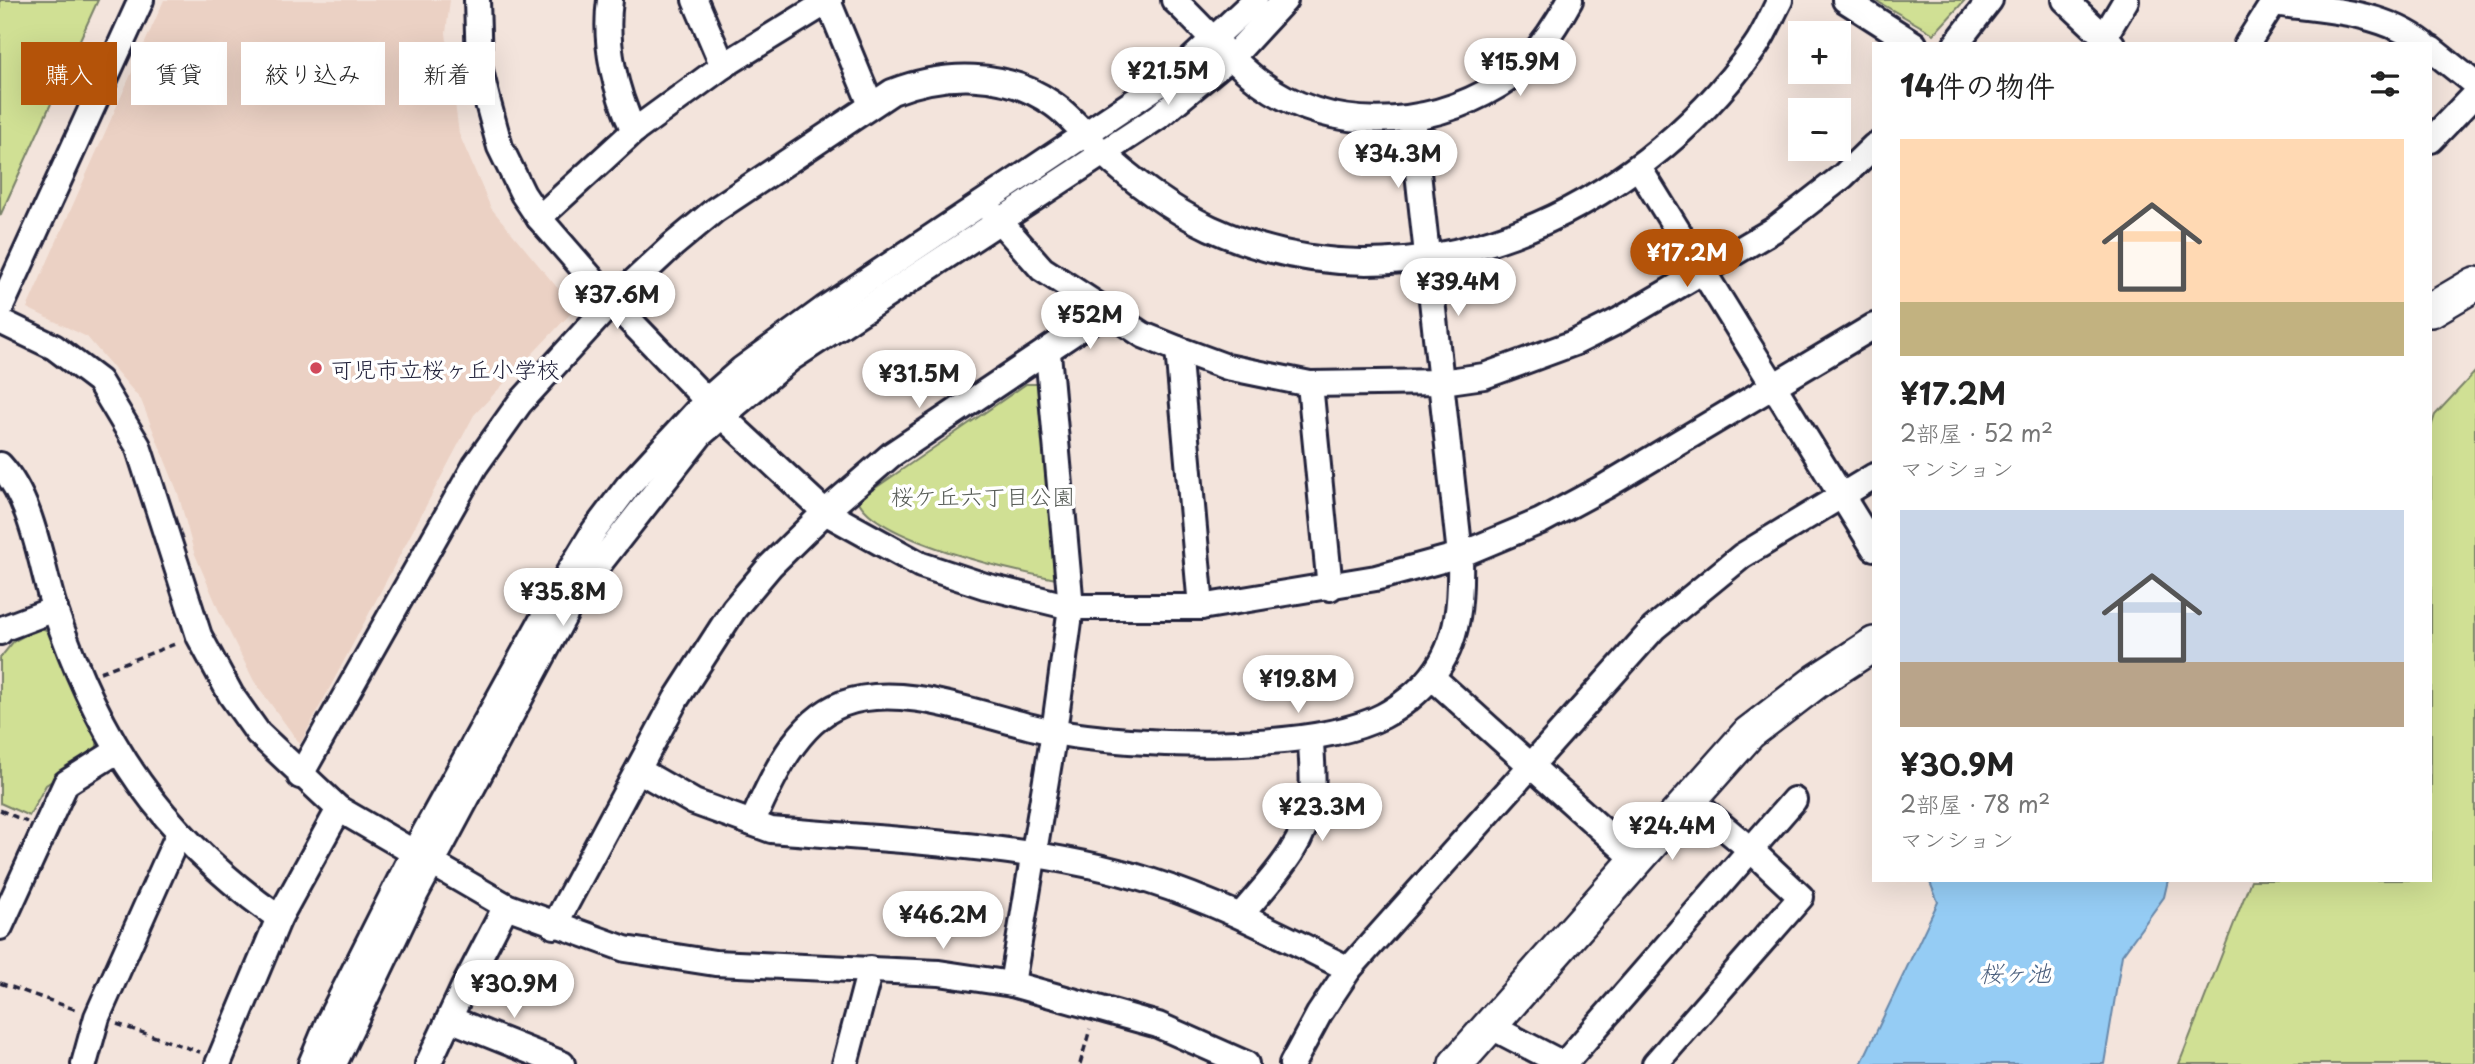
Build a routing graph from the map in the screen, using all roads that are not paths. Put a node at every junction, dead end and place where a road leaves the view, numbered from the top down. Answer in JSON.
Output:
{"nodes":[{"id":1,"x":141,"y":0,"type":"edge"},
{"id":2,"x":477,"y":0,"type":"edge"},
{"id":3,"x":610,"y":0,"type":"edge"},
{"id":4,"x":695,"y":0,"type":"edge"},
{"id":5,"x":829,"y":0,"type":"edge"},
{"id":6,"x":1174,"y":0,"type":"edge"},
{"id":7,"x":1255,"y":0,"type":"edge"},
{"id":8,"x":1285,"y":0,"type":"edge"},
{"id":9,"x":1570,"y":0,"type":"edge"},
{"id":10,"x":1780,"y":0,"type":"edge"},
{"id":11,"x":1844,"y":0,"type":"edge"},
{"id":12,"x":1990,"y":0,"type":"edge"},
{"id":13,"x":2065,"y":0,"type":"edge"},
{"id":14,"x":2126,"y":0,"type":"edge"},
{"id":15,"x":2274,"y":2,"type":"edge"},
{"id":16,"x":2108,"y":40,"type":"edge"},
{"id":17,"x":1911,"y":42,"type":"edge"},
{"id":18,"x":1958,"y":42,"type":"edge"},
{"id":19,"x":2248,"y":42,"type":"edge"},
{"id":20,"x":2422,"y":42,"type":"edge"},
{"id":21,"x":1223,"y":47,"type":"junction"},
{"id":22,"x":2432,"y":50,"type":"edge"},
{"id":23,"x":723,"y":66,"type":"junction"},
{"id":24,"x":2475,"y":84,"type":"edge"},
{"id":25,"x":2475,"y":94,"type":"edge"},
{"id":26,"x":871,"y":105,"type":"junction"},
{"id":27,"x":1412,"y":118,"type":"junction"},
{"id":28,"x":634,"y":131,"type":"junction"},
{"id":29,"x":2432,"y":139,"type":"edge"},
{"id":30,"x":1095,"y":144,"type":"junction"},
{"id":31,"x":1872,"y":148,"type":"edge"},
{"id":32,"x":1639,"y":169,"type":"junction"},
{"id":33,"x":991,"y":213,"type":"junction"},
{"id":34,"x":539,"y":218,"type":"junction"},
{"id":35,"x":1430,"y":257,"type":"junction"},
{"id":36,"x":1703,"y":271,"type":"junction"},
{"id":37,"x":2475,"y":284,"type":"edge"},
{"id":38,"x":612,"y":302,"type":"junction"},
{"id":39,"x":0,"y":309,"type":"edge"},
{"id":40,"x":2432,"y":309,"type":"edge"},
{"id":41,"x":1106,"y":311,"type":"junction"},
{"id":42,"x":0,"y":321,"type":"edge"},
{"id":43,"x":1872,"y":327,"type":"edge"},
{"id":44,"x":1178,"y":349,"type":"junction"},
{"id":45,"x":1048,"y":353,"type":"junction"},
{"id":46,"x":1441,"y":382,"type":"junction"},
{"id":47,"x":1310,"y":384,"type":"junction"},
{"id":48,"x":1773,"y":385,"type":"junction"},
{"id":49,"x":715,"y":408,"type":"junction"},
{"id":50,"x":0,"y":465,"type":"edge"},
{"id":51,"x":1872,"y":477,"type":"edge"},
{"id":52,"x":1842,"y":496,"type":"junction"},
{"id":53,"x":825,"y":512,"type":"junction"},
{"id":54,"x":1872,"y":545,"type":"edge"},
{"id":55,"x":1460,"y":555,"type":"junction"},
{"id":56,"x":1330,"y":588,"type":"junction"},
{"id":57,"x":1071,"y":607,"type":"junction"},
{"id":58,"x":1201,"y":607,"type":"junction"},
{"id":59,"x":55,"y":609,"type":"junction"},
{"id":60,"x":0,"y":632,"type":"edge"},
{"id":61,"x":1872,"y":645,"type":"edge"},
{"id":62,"x":1432,"y":677,"type":"junction"},
{"id":63,"x":1054,"y":732,"type":"junction"},
{"id":64,"x":1311,"y":737,"type":"junction"},
{"id":65,"x":117,"y":751,"type":"junction"},
{"id":66,"x":1530,"y":766,"type":"junction"},
{"id":67,"x":640,"y":771,"type":"junction"},
{"id":68,"x":300,"y":776,"type":"junction"},
{"id":69,"x":1690,"y":799,"type":"junction"},
{"id":70,"x":1794,"y":800,"type":"dead end"},
{"id":71,"x":339,"y":809,"type":"junction"},
{"id":72,"x":752,"y":823,"type":"junction"},
{"id":73,"x":179,"y":833,"type":"junction"},
{"id":74,"x":1751,"y":850,"type":"junction"},
{"id":75,"x":1033,"y":855,"type":"junction"},
{"id":76,"x":423,"y":857,"type":"junction"},
{"id":77,"x":1636,"y":861,"type":"junction"},
{"id":78,"x":506,"y":906,"type":"junction"},
{"id":79,"x":1241,"y":915,"type":"junction"},
{"id":80,"x":279,"y":918,"type":"junction"},
{"id":81,"x":554,"y":926,"type":"junction"},
{"id":82,"x":0,"y":927,"type":"edge"},
{"id":83,"x":870,"y":969,"type":"junction"},
{"id":84,"x":1349,"y":969,"type":"junction"},
{"id":85,"x":1012,"y":984,"type":"junction"},
{"id":86,"x":450,"y":1019,"type":"junction"},
{"id":87,"x":1488,"y":1025,"type":"junction"},
{"id":88,"x":84,"y":1064,"type":"edge"},
{"id":89,"x":218,"y":1064,"type":"edge"},
{"id":90,"x":312,"y":1064,"type":"edge"},
{"id":91,"x":334,"y":1064,"type":"edge"},
{"id":92,"x":428,"y":1064,"type":"edge"},
{"id":93,"x":562,"y":1064,"type":"edge"},
{"id":94,"x":845,"y":1064,"type":"edge"},
{"id":95,"x":1246,"y":1064,"type":"edge"},
{"id":96,"x":1292,"y":1064,"type":"edge"},
{"id":97,"x":1456,"y":1064,"type":"edge"},
{"id":98,"x":1563,"y":1064,"type":"edge"},
{"id":99,"x":1655,"y":1064,"type":"edge"}],
"edges":[{"from":1,"to":39,"type":"street"},
{"from":2,"to":34,"type":"street"},
{"from":3,"to":28,"type":"street"},
{"from":4,"to":23,"type":"street"},
{"from":5,"to":23,"type":"street"},
{"from":5,"to":26,"type":"street"},
{"from":6,"to":21,"type":"street"},
{"from":7,"to":21,"type":"street"},
{"from":8,"to":21,"type":"street"},
{"from":9,"to":27,"type":"street"},
{"from":10,"to":32,"type":"street"},
{"from":11,"to":17,"type":"street"},
{"from":12,"to":18,"type":"street"},
{"from":13,"to":16,"type":"street"},
{"from":14,"to":16,"type":"street"},
{"from":15,"to":19,"type":"street"},
{"from":15,"to":20,"type":"street"},
{"from":21,"to":27,"type":"street"},
{"from":21,"to":30,"type":"street"},
{"from":22,"to":24,"type":"street"},
{"from":23,"to":28,"type":"street"},
{"from":25,"to":29,"type":"street"},
{"from":26,"to":30,"type":"street"},
{"from":26,"to":38,"type":"street"},
{"from":27,"to":35,"type":"street"},
{"from":28,"to":34,"type":"street"},
{"from":30,"to":33,"type":"street"},
{"from":30,"to":35,"type":"street"},
{"from":31,"to":36,"type":"street"},
{"from":32,"to":35,"type":"street"},
{"from":32,"to":36,"type":"street"},
{"from":33,"to":41,"type":"street"},
{"from":33,"to":49,"type":"street"},
{"from":34,"to":38,"type":"street"},
{"from":35,"to":46,"type":"street"},
{"from":36,"to":46,"type":"street"},
{"from":36,"to":48,"type":"street"},
{"from":37,"to":40,"type":"street"},
{"from":38,"to":49,"type":"street"},
{"from":38,"to":68,"type":"street"},
{"from":41,"to":44,"type":"street"},
{"from":41,"to":45,"type":"street"},
{"from":42,"to":68,"type":"street"},
{"from":43,"to":48,"type":"street"},
{"from":44,"to":47,"type":"street"},
{"from":44,"to":58,"type":"street"},
{"from":45,"to":53,"type":"street"},
{"from":45,"to":57,"type":"street"},
{"from":46,"to":47,"type":"street"},
{"from":46,"to":55,"type":"street"},
{"from":47,"to":56,"type":"street"},
{"from":48,"to":52,"type":"street"},
{"from":48,"to":55,"type":"street"},
{"from":49,"to":53,"type":"street"},
{"from":49,"to":76,"type":"street"},
{"from":50,"to":59,"type":"street"},
{"from":51,"to":52,"type":"street"},
{"from":52,"to":54,"type":"street"},
{"from":52,"to":66,"type":"street"},
{"from":53,"to":57,"type":"street"},
{"from":53,"to":67,"type":"street"},
{"from":55,"to":56,"type":"street"},
{"from":55,"to":62,"type":"street"},
{"from":56,"to":58,"type":"street"},
{"from":57,"to":58,"type":"street"},
{"from":57,"to":63,"type":"street"},
{"from":59,"to":60,"type":"street"},
{"from":59,"to":65,"type":"street"},
{"from":61,"to":69,"type":"street"},
{"from":62,"to":64,"type":"street"},
{"from":62,"to":66,"type":"street"},
{"from":63,"to":64,"type":"street"},
{"from":63,"to":72,"type":"street"},
{"from":63,"to":75,"type":"street"},
{"from":64,"to":79,"type":"street"},
{"from":65,"to":73,"type":"street"},
{"from":65,"to":82,"type":"street"},
{"from":66,"to":77,"type":"street"},
{"from":66,"to":84,"type":"street"},
{"from":67,"to":72,"type":"street"},
{"from":67,"to":81,"type":"street"},
{"from":68,"to":71,"type":"street"},
{"from":69,"to":74,"type":"street"},
{"from":69,"to":77,"type":"street"},
{"from":70,"to":74,"type":"street"},
{"from":71,"to":76,"type":"street"},
{"from":71,"to":80,"type":"street"},
{"from":72,"to":75,"type":"street"},
{"from":73,"to":80,"type":"street"},
{"from":73,"to":88,"type":"street"},
{"from":74,"to":98,"type":"street"},
{"from":74,"to":99,"type":"street"},
{"from":75,"to":79,"type":"street"},
{"from":75,"to":85,"type":"street"},
{"from":76,"to":78,"type":"street"},
{"from":76,"to":90,"type":"street"},
{"from":76,"to":91,"type":"street"},
{"from":77,"to":87,"type":"street"},
{"from":78,"to":81,"type":"street"},
{"from":78,"to":86,"type":"street"},
{"from":79,"to":84,"type":"street"},
{"from":80,"to":89,"type":"street"},
{"from":81,"to":83,"type":"street"},
{"from":83,"to":85,"type":"street"},
{"from":83,"to":94,"type":"street"},
{"from":84,"to":96,"type":"street"},
{"from":85,"to":95,"type":"street"},
{"from":86,"to":92,"type":"street"},
{"from":86,"to":93,"type":"street"},
{"from":87,"to":97,"type":"street"},
{"from":87,"to":98,"type":"street"}]}
